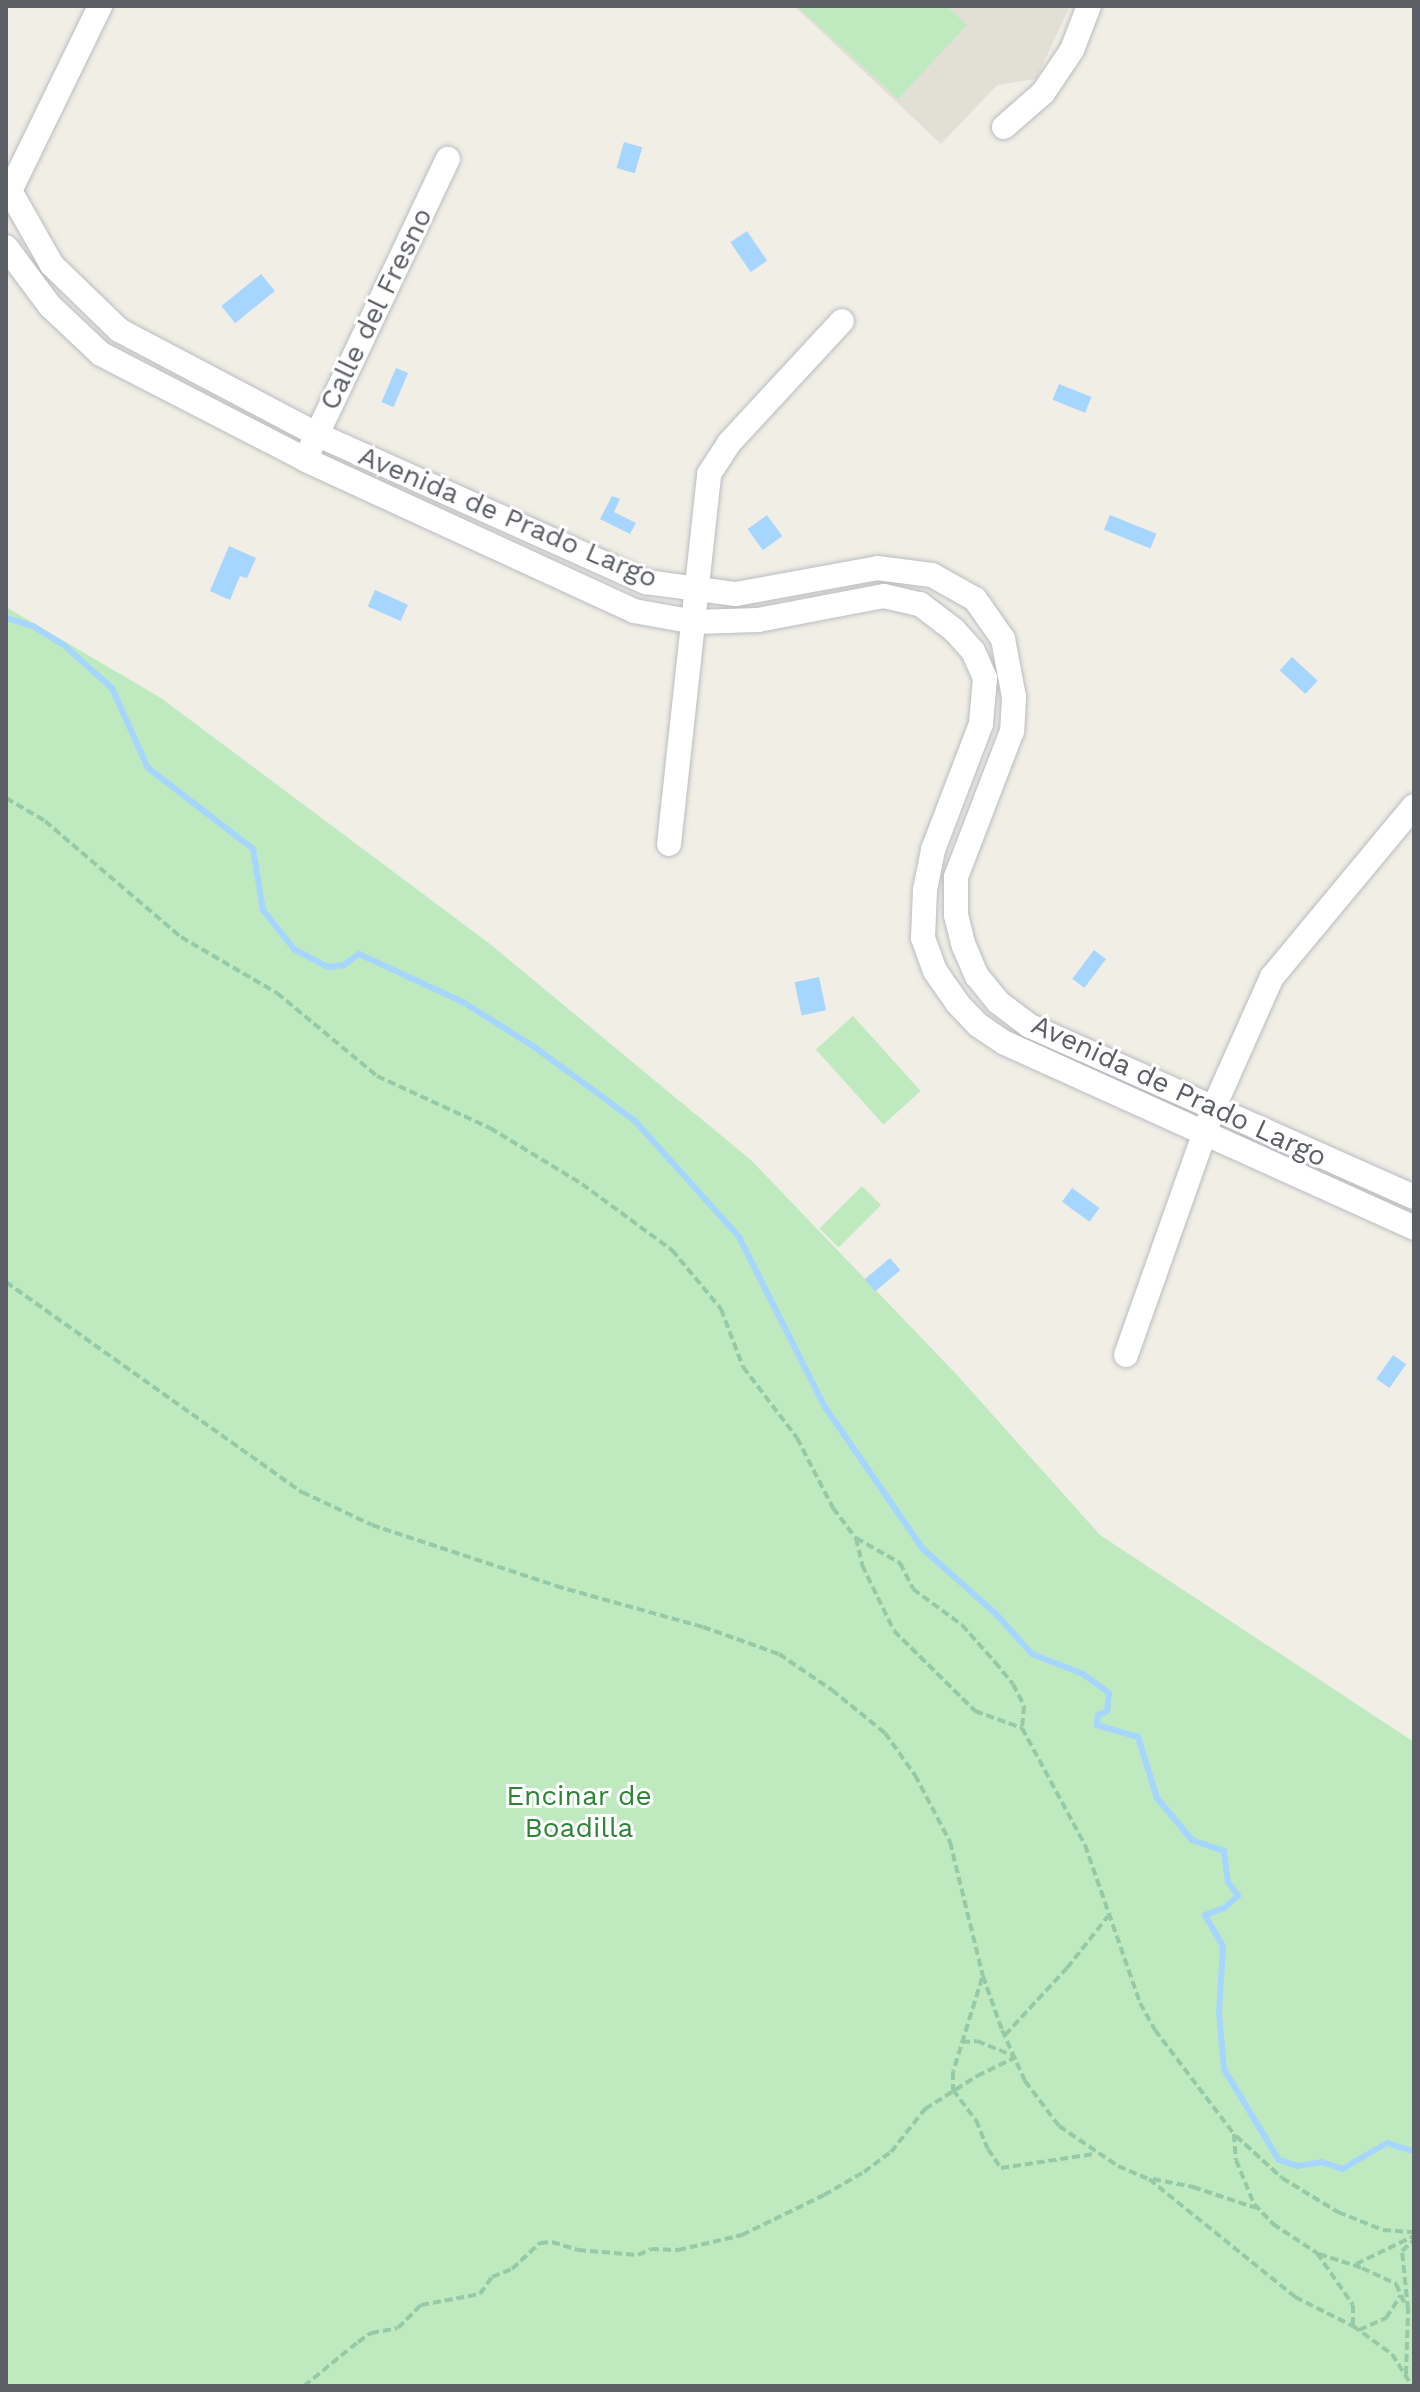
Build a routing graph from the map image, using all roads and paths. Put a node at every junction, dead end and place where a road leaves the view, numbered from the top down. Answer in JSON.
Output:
{"nodes":[{"id":1,"x":100,"y":6,"type":"edge"},
{"id":2,"x":1089,"y":6,"type":"edge"},
{"id":3,"x":1004,"y":127,"type":"dead end"},
{"id":4,"x":448,"y":159,"type":"dead end"},
{"id":5,"x":8,"y":191,"type":"edge"},
{"id":6,"x":6,"y":247,"type":"edge"},
{"id":7,"x":842,"y":321,"type":"dead end"},
{"id":8,"x":316,"y":434,"type":"junction"},
{"id":9,"x":306,"y":460,"type":"junction"},
{"id":10,"x":696,"y":589,"type":"junction"},
{"id":11,"x":695,"y":622,"type":"junction"},
{"id":12,"x":6,"y":798,"type":"edge"},
{"id":13,"x":1414,"y":806,"type":"edge"},
{"id":14,"x":669,"y":844,"type":"dead end"},
{"id":15,"x":1214,"y":1107,"type":"junction"},
{"id":16,"x":1205,"y":1132,"type":"junction"},
{"id":17,"x":1414,"y":1197,"type":"edge"},
{"id":18,"x":1414,"y":1228,"type":"edge"},
{"id":19,"x":6,"y":1282,"type":"edge"},
{"id":20,"x":1126,"y":1355,"type":"dead end"},
{"id":21,"x":856,"y":1538,"type":"junction"},
{"id":22,"x":1022,"y":1728,"type":"junction"},
{"id":23,"x":1108,"y":1916,"type":"junction"},
{"id":24,"x":983,"y":1976,"type":"junction"},
{"id":25,"x":1005,"y":2035,"type":"junction"},
{"id":26,"x":962,"y":2042,"type":"junction"},
{"id":27,"x":1016,"y":2057,"type":"junction"},
{"id":28,"x":953,"y":2090,"type":"junction"},
{"id":29,"x":1234,"y":2134,"type":"junction"},
{"id":30,"x":1097,"y":2153,"type":"junction"},
{"id":31,"x":1149,"y":2179,"type":"junction"},
{"id":32,"x":1258,"y":2208,"type":"junction"},
{"id":33,"x":1414,"y":2236,"type":"edge"},
{"id":34,"x":1317,"y":2253,"type":"junction"},
{"id":35,"x":1354,"y":2265,"type":"junction"},
{"id":36,"x":1401,"y":2295,"type":"junction"},
{"id":37,"x":1408,"y":2309,"type":"junction"},
{"id":38,"x":1414,"y":2316,"type":"edge"},
{"id":39,"x":1355,"y":2328,"type":"junction"},
{"id":40,"x":1406,"y":2376,"type":"junction"},
{"id":41,"x":304,"y":2386,"type":"edge"},
{"id":42,"x":1412,"y":2386,"type":"edge"}],
"edges":[{"from":1,"to":5,"type":"street"},
{"from":2,"to":3,"type":"street"},
{"from":4,"to":8,"type":"street","name":"Calle del Fresno"},
{"from":5,"to":8,"type":"street","name":"Avenida de Prado Largo"},
{"from":6,"to":9,"type":"street","name":"Avenida de Prado Largo"},
{"from":7,"to":10,"type":"street"},
{"from":8,"to":9,"type":"street","name":"Calle del Fresno"},
{"from":8,"to":10,"type":"street","name":"Avenida de Prado Largo"},
{"from":9,"to":11,"type":"street","name":"Avenida de Prado Largo"},
{"from":10,"to":11,"type":"street"},
{"from":10,"to":15,"type":"street","name":"Avenida de Prado Largo"},
{"from":11,"to":14,"type":"street"},
{"from":11,"to":16,"type":"street","name":"Avenida de Prado Largo"},
{"from":12,"to":21,"type":"path"},
{"from":13,"to":15,"type":"street"},
{"from":15,"to":16,"type":"street"},
{"from":15,"to":17,"type":"street","name":"Avenida de Prado Largo"},
{"from":16,"to":18,"type":"street","name":"Avenida de Prado Largo"},
{"from":16,"to":20,"type":"street"},
{"from":19,"to":24,"type":"path"},
{"from":21,"to":22,"type":"path"},
{"from":21,"to":22,"type":"path"},
{"from":22,"to":23,"type":"path"},
{"from":23,"to":25,"type":"path"},
{"from":23,"to":29,"type":"path"},
{"from":24,"to":25,"type":"path"},
{"from":24,"to":26,"type":"path"},
{"from":25,"to":27,"type":"path"},
{"from":26,"to":27,"type":"path"},
{"from":26,"to":28,"type":"path"},
{"from":27,"to":28,"type":"path"},
{"from":27,"to":30,"type":"path"},
{"from":28,"to":30,"type":"path"},
{"from":28,"to":41,"type":"path"},
{"from":29,"to":32,"type":"path"},
{"from":29,"to":33,"type":"path"},
{"from":30,"to":31,"type":"path"},
{"from":31,"to":32,"type":"path"},
{"from":31,"to":39,"type":"path"},
{"from":32,"to":34,"type":"path"},
{"from":33,"to":35,"type":"path"},
{"from":33,"to":37,"type":"path"},
{"from":34,"to":35,"type":"path"},
{"from":34,"to":39,"type":"path"},
{"from":35,"to":36,"type":"path"},
{"from":36,"to":37,"type":"path"},
{"from":36,"to":39,"type":"path"},
{"from":37,"to":38,"type":"path"},
{"from":37,"to":40,"type":"path"},
{"from":39,"to":40,"type":"path"},
{"from":40,"to":42,"type":"path"}]}
